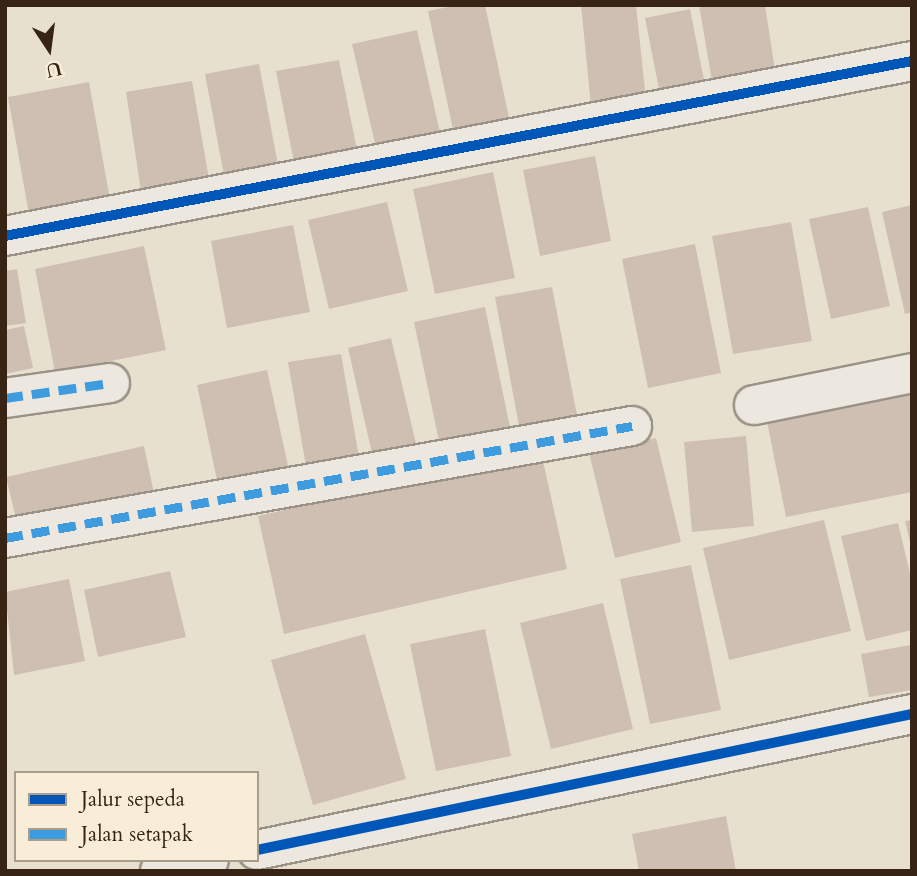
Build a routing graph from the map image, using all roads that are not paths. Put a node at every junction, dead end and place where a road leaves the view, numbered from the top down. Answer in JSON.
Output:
{"nodes":[{"id":1,"x":912,"y":61,"type":"edge"},
{"id":2,"x":5,"y":236,"type":"edge"},
{"id":3,"x":912,"y":373,"type":"edge"},
{"id":4,"x":110,"y":383,"type":"dead end"},
{"id":5,"x":5,"y":398,"type":"edge"},
{"id":6,"x":754,"y":405,"type":"dead end"},
{"id":7,"x":632,"y":426,"type":"dead end"},
{"id":8,"x":5,"y":538,"type":"edge"},
{"id":9,"x":912,"y":714,"type":"edge"},
{"id":10,"x":259,"y":850,"type":"edge"},
{"id":11,"x":200,"y":862,"type":"edge"},
{"id":12,"x":160,"y":871,"type":"edge"}],
"edges":[{"from":1,"to":2,"type":"street"},
{"from":3,"to":6,"type":"street"},
{"from":4,"to":5,"type":"street"},
{"from":7,"to":8,"type":"street"},
{"from":9,"to":10,"type":"street"},
{"from":11,"to":12,"type":"street"}]}
